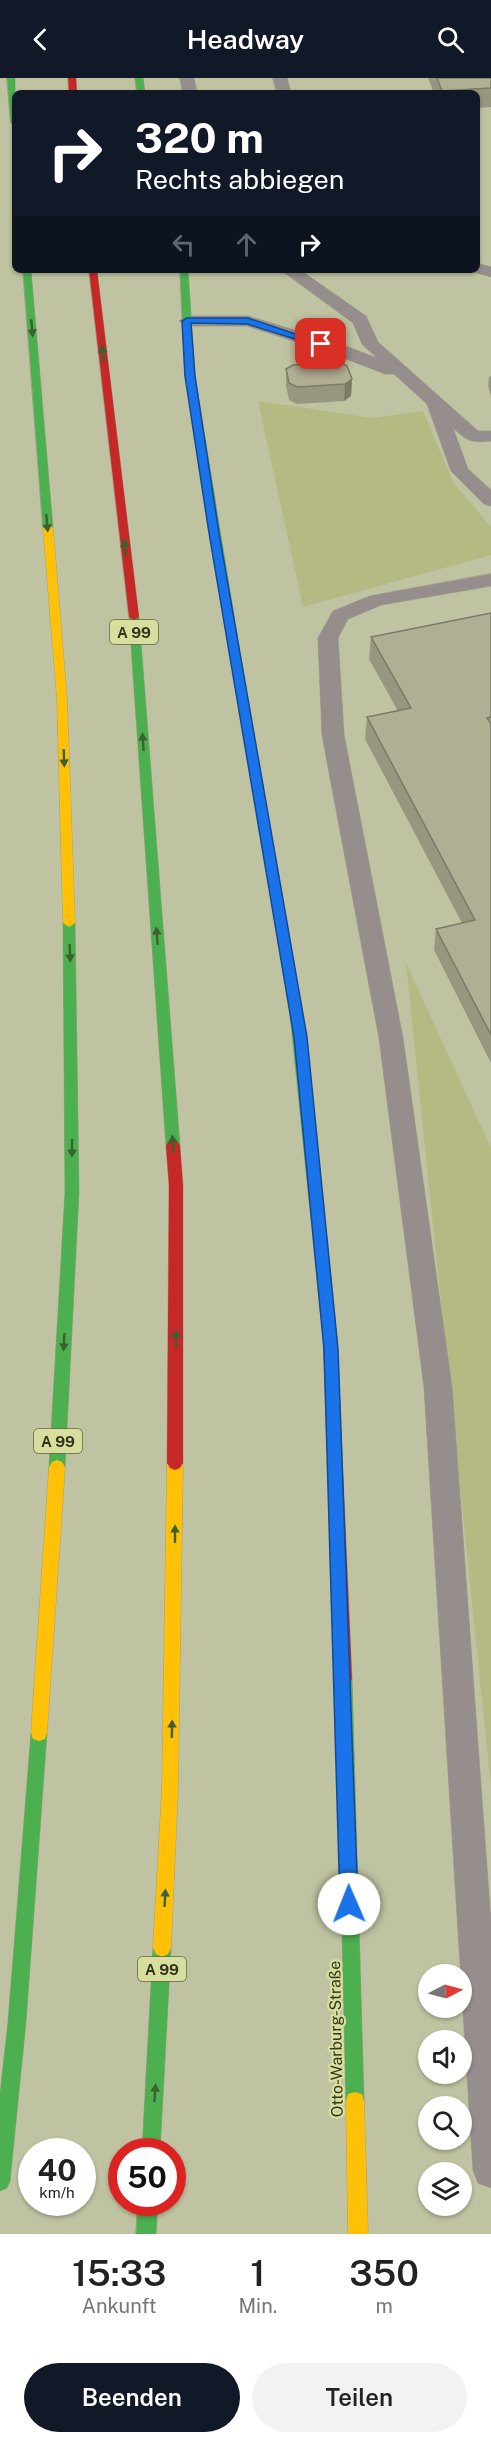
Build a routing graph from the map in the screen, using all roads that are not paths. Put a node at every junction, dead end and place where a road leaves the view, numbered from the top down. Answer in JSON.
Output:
{"nodes":[{"id":1,"x":27,"y":273,"type":"edge"},
{"id":2,"x":93,"y":273,"type":"edge"},
{"id":3,"x":184,"y":273,"type":"edge"},
{"id":4,"x":294,"y":273,"type":"edge"},
{"id":5,"x":187,"y":321,"type":"junction"},
{"id":6,"x":404,"y":376,"type":"junction"},
{"id":7,"x":435,"y":402,"type":"junction"},
{"id":8,"x":483,"y":437,"type":"edge"},
{"id":9,"x":491,"y":452,"type":"edge"},
{"id":10,"x":491,"y":500,"type":"edge"},
{"id":11,"x":491,"y":579,"type":"edge"},
{"id":12,"x":152,"y":2138,"type":"edge"},
{"id":13,"x":491,"y":2170,"type":"edge"},
{"id":14,"x":0,"y":2181,"type":"edge"},
{"id":15,"x":147,"y":2216,"type":"edge"},
{"id":16,"x":146,"y":2234,"type":"edge"},
{"id":17,"x":358,"y":2234,"type":"edge"}],
"edges":[{"from":1,"to":14,"type":"main road","number":"A 99","one_way":true},
{"from":12,"to":2,"type":"main road","number":"A 99","one_way":true},
{"from":3,"to":5,"type":"main road","name":"Otto-Warburg-Straße"},
{"from":4,"to":6,"type":"lane"},
{"from":5,"to":6,"type":"lane"},
{"from":5,"to":17,"type":"main road","name":"Otto-Warburg-Straße"},
{"from":6,"to":7,"type":"lane"},
{"from":7,"to":8,"type":"lane"},
{"from":7,"to":10,"type":"lane"},
{"from":8,"to":9,"type":"lane"},
{"from":11,"to":13,"type":"lane"},
{"from":15,"to":16,"type":"main road"}]}
